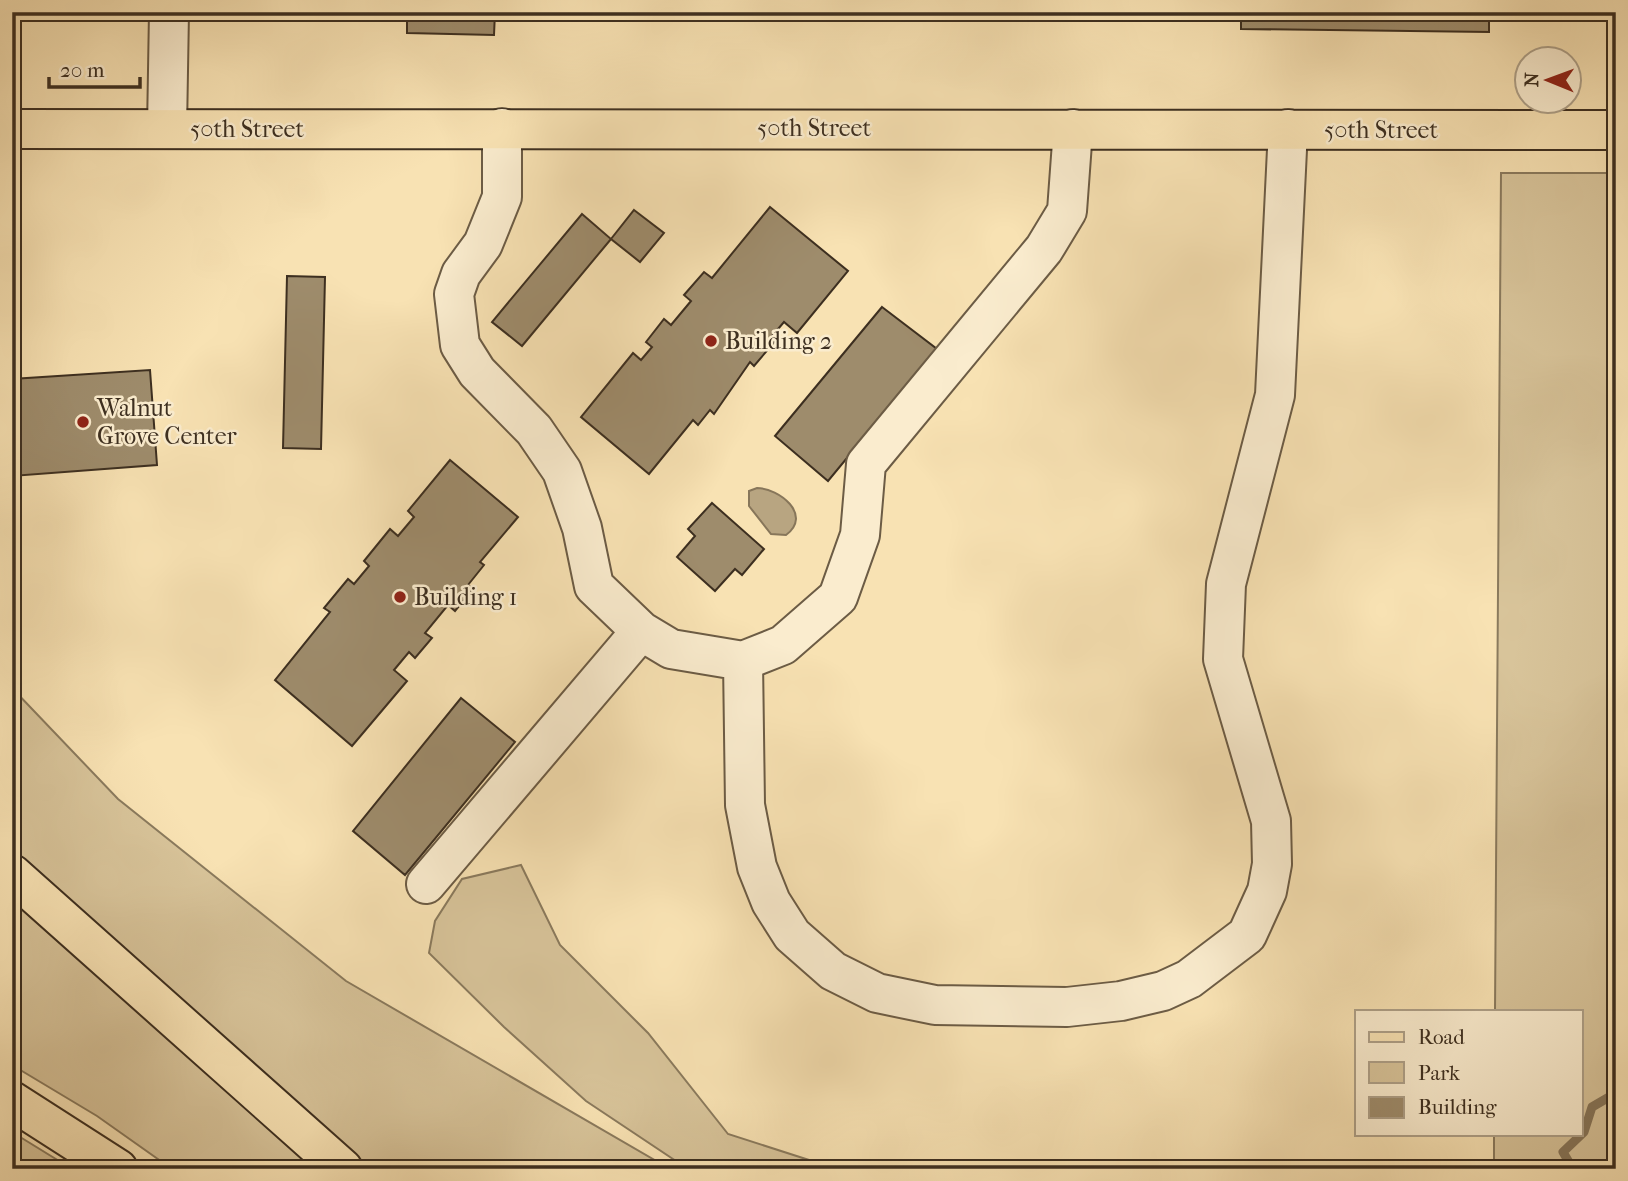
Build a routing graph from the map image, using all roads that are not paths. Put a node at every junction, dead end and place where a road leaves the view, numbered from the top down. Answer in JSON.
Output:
{"nodes":[{"id":1,"x":169,"y":12,"type":"edge"},
{"id":2,"x":12,"y":128,"type":"edge"},
{"id":3,"x":502,"y":128,"type":"junction"},
{"id":4,"x":167,"y":129,"type":"junction"},
{"id":5,"x":1073,"y":129,"type":"junction"},
{"id":6,"x":1289,"y":130,"type":"junction"},
{"id":7,"x":1616,"y":130,"type":"edge"},
{"id":8,"x":641,"y":631,"type":"junction"},
{"id":9,"x":743,"y":661,"type":"junction"},
{"id":10,"x":12,"y":874,"type":"edge"},
{"id":11,"x":426,"y":884,"type":"dead end"},
{"id":12,"x":12,"y":1101,"type":"edge"},
{"id":13,"x":118,"y":1169,"type":"edge"},
{"id":14,"x":343,"y":1169,"type":"edge"}],
"edges":[{"from":1,"to":4,"type":"street"},
{"from":2,"to":4,"type":"main road","name":"50th Street"},
{"from":3,"to":4,"type":"main road","name":"50th Street"},
{"from":3,"to":5,"type":"main road","name":"50th Street"},
{"from":3,"to":8,"type":"street"},
{"from":5,"to":6,"type":"main road","name":"50th Street"},
{"from":5,"to":9,"type":"street"},
{"from":6,"to":7,"type":"main road","name":"50th Street"},
{"from":6,"to":9,"type":"street"},
{"from":8,"to":9,"type":"street"},
{"from":8,"to":11,"type":"street"},
{"from":10,"to":14,"type":"main road"},
{"from":12,"to":13,"type":"main road"}]}
